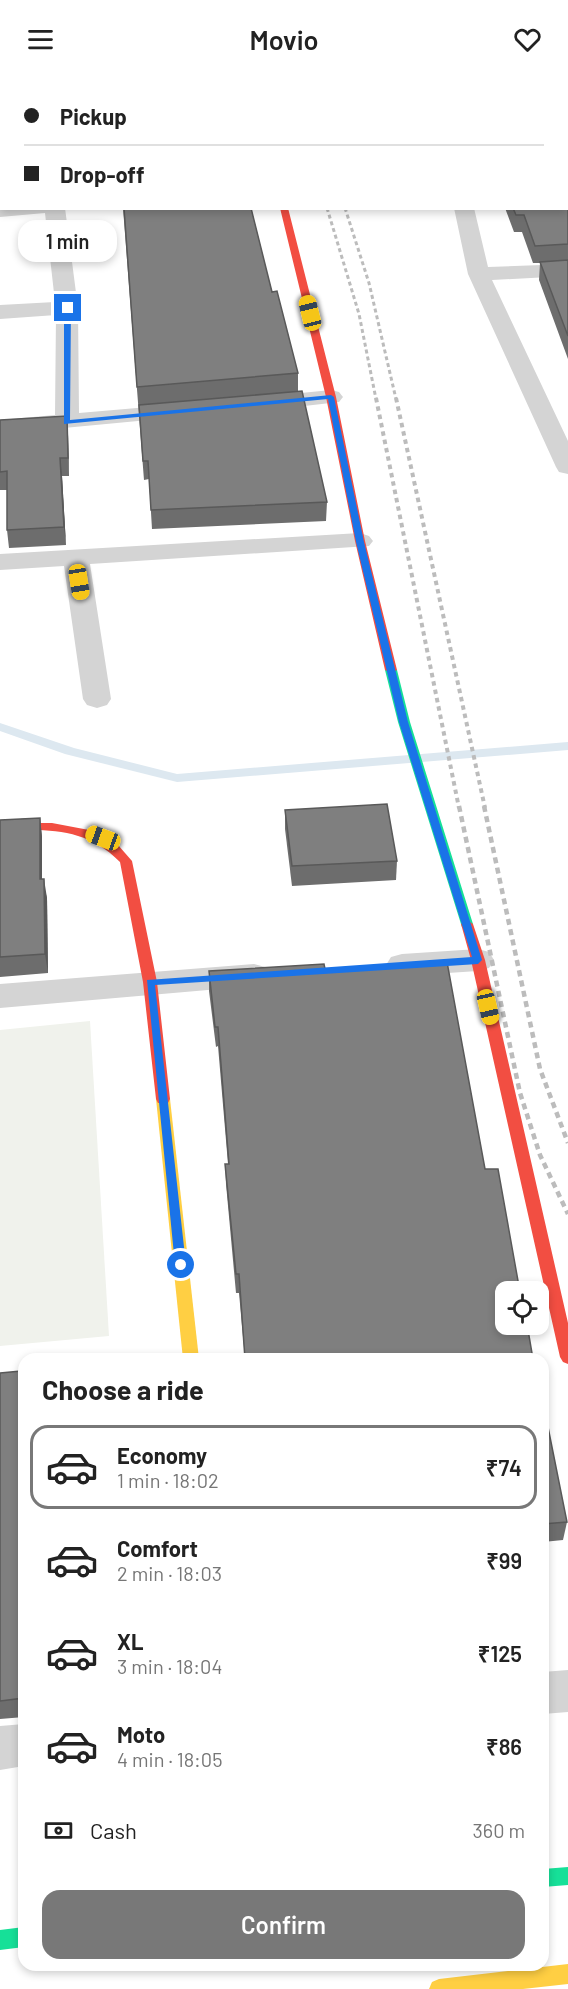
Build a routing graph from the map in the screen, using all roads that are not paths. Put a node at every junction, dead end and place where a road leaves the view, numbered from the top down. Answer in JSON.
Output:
{"nodes":[{"id":1,"x":55,"y":210,"type":"edge"},
{"id":2,"x":284,"y":210,"type":"edge"},
{"id":3,"x":464,"y":210,"type":"edge"},
{"id":4,"x":568,"y":270,"type":"edge"},
{"id":5,"x":479,"y":274,"type":"junction"},
{"id":6,"x":68,"y":308,"type":"junction"},
{"id":7,"x":0,"y":312,"type":"edge"},
{"id":8,"x":331,"y":397,"type":"junction"},
{"id":9,"x":239,"y":406,"type":"edge"},
{"id":10,"x":205,"y":409,"type":"edge"},
{"id":11,"x":67,"y":422,"type":"junction"},
{"id":12,"x":0,"y":427,"type":"edge"},
{"id":13,"x":568,"y":466,"type":"edge"},
{"id":14,"x":360,"y":542,"type":"junction"},
{"id":15,"x":76,"y":558,"type":"junction"},
{"id":16,"x":0,"y":562,"type":"edge"},
{"id":17,"x":97,"y":699,"type":"dead end"},
{"id":18,"x":0,"y":827,"type":"edge"},
{"id":19,"x":478,"y":960,"type":"junction"},
{"id":20,"x":372,"y":968,"type":"edge"},
{"id":21,"x":279,"y":974,"type":"edge"},
{"id":22,"x":150,"y":982,"type":"junction"},
{"id":23,"x":0,"y":996,"type":"edge"},
{"id":24,"x":190,"y":1353,"type":"edge"},
{"id":25,"x":568,"y":1357,"type":"edge"},
{"id":26,"x":568,"y":1691,"type":"edge"},
{"id":27,"x":549,"y":1693,"type":"edge"},
{"id":28,"x":18,"y":1746,"type":"edge"},
{"id":29,"x":0,"y":1748,"type":"edge"},
{"id":30,"x":568,"y":1876,"type":"edge"},
{"id":31,"x":549,"y":1878,"type":"edge"},
{"id":32,"x":18,"y":1938,"type":"edge"},
{"id":33,"x":0,"y":1940,"type":"edge"},
{"id":34,"x":568,"y":1974,"type":"edge"},
{"id":35,"x":440,"y":1989,"type":"edge"}],
"edges":[{"from":1,"to":6,"type":"street"},
{"from":2,"to":8,"type":"street"},
{"from":3,"to":5,"type":"street"},
{"from":4,"to":5,"type":"street"},
{"from":5,"to":13,"type":"street"},
{"from":6,"to":7,"type":"street"},
{"from":6,"to":11,"type":"street"},
{"from":8,"to":9,"type":"street"},
{"from":8,"to":14,"type":"street"},
{"from":10,"to":11,"type":"street"},
{"from":11,"to":12,"type":"street"},
{"from":14,"to":15,"type":"street"},
{"from":14,"to":19,"type":"street"},
{"from":15,"to":16,"type":"street"},
{"from":15,"to":17,"type":"street"},
{"from":18,"to":22,"type":"street"},
{"from":19,"to":20,"type":"street"},
{"from":19,"to":25,"type":"street"},
{"from":21,"to":22,"type":"street"},
{"from":22,"to":23,"type":"street"},
{"from":22,"to":24,"type":"street"},
{"from":26,"to":27,"type":"street"},
{"from":28,"to":29,"type":"street"},
{"from":30,"to":31,"type":"street"},
{"from":32,"to":33,"type":"street"},
{"from":34,"to":35,"type":"street"}]}
